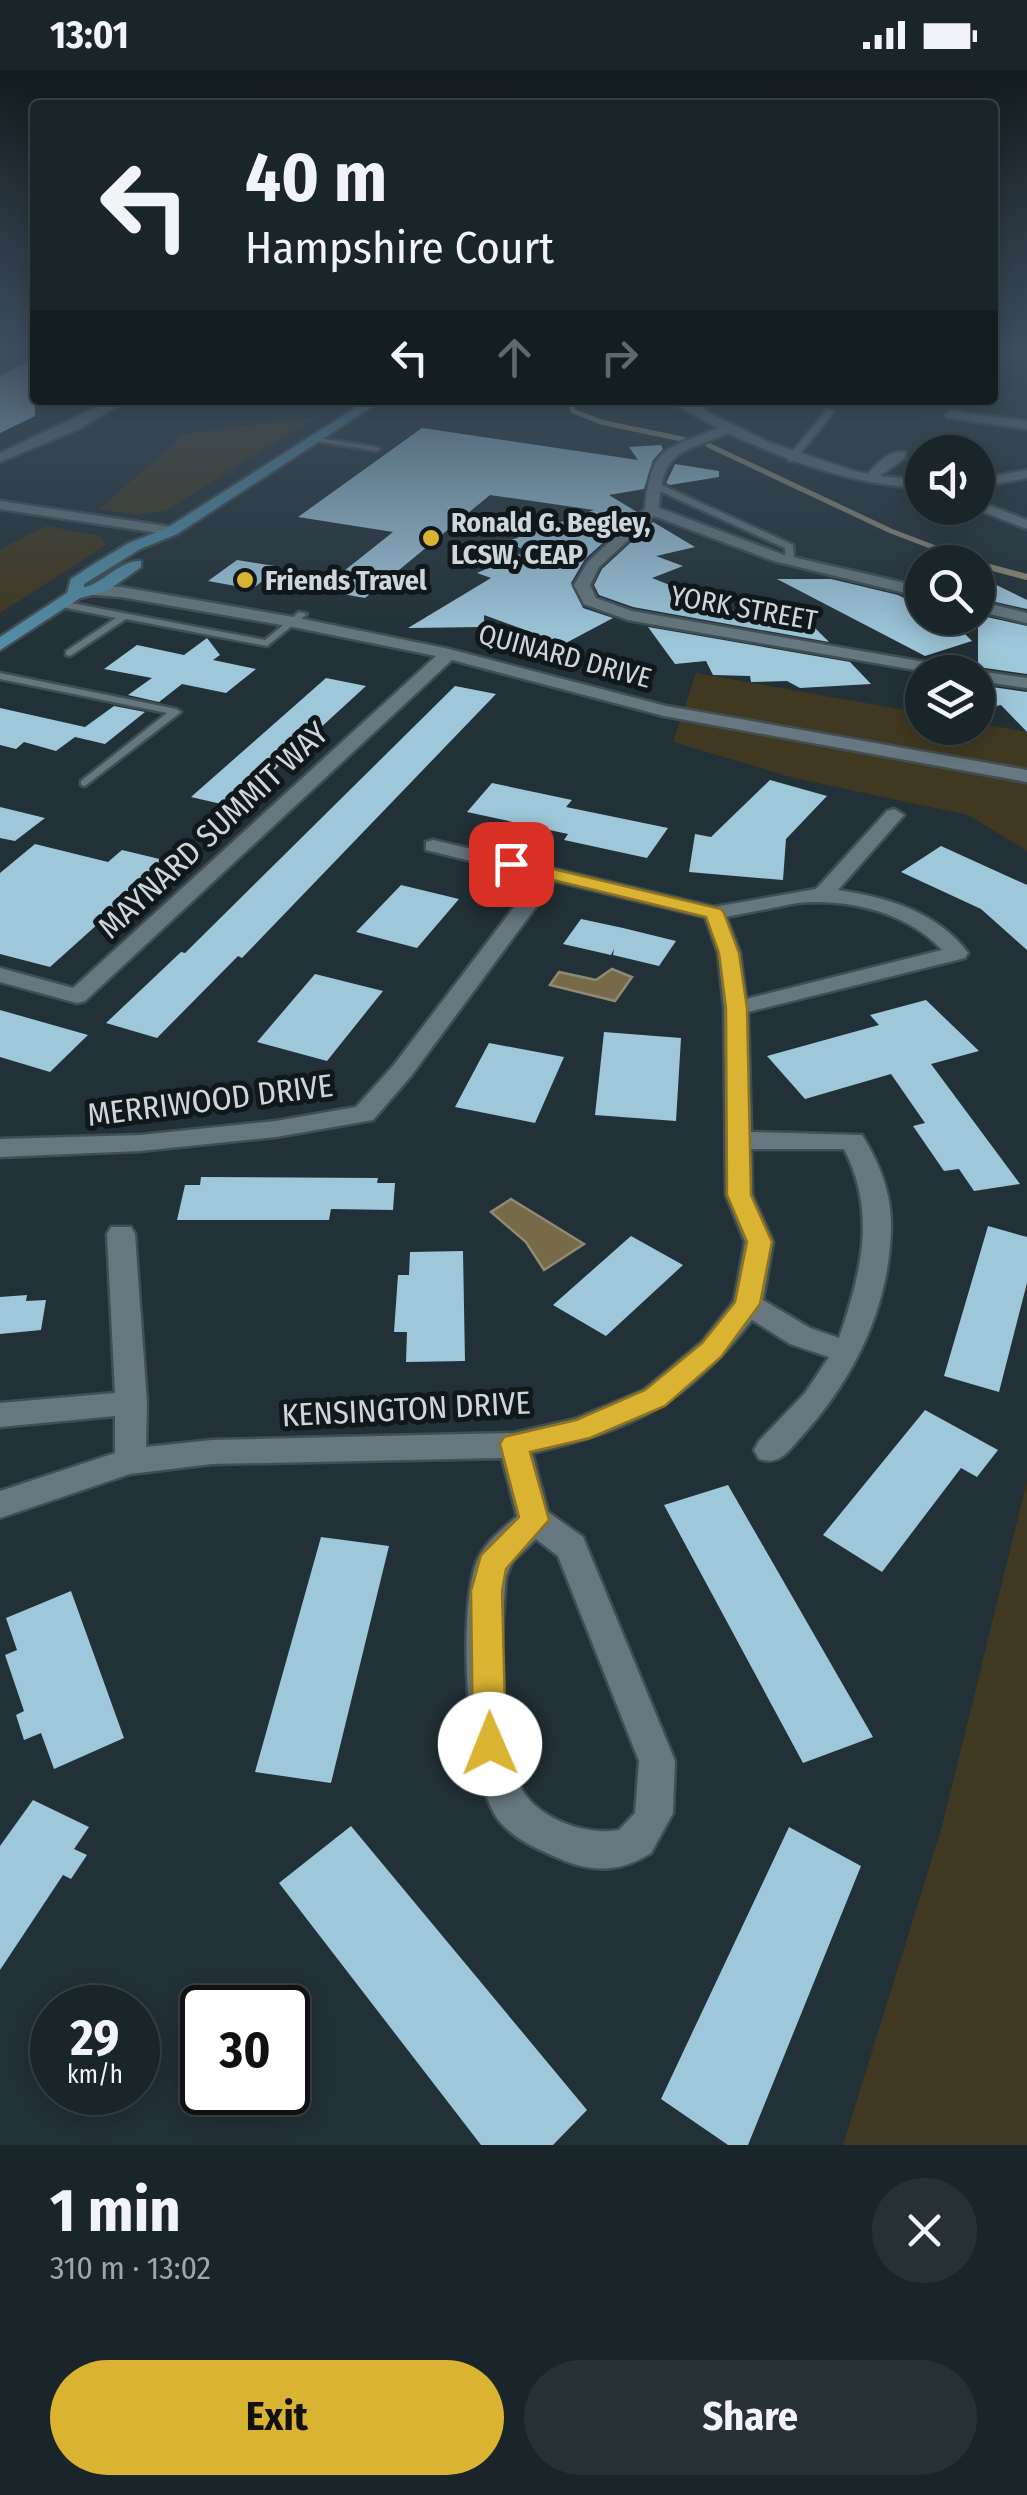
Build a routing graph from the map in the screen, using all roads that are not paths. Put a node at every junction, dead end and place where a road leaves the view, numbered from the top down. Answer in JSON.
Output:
{"nodes":[{"id":1,"x":298,"y":451,"type":"edge"},
{"id":2,"x":681,"y":451,"type":"edge"},
{"id":3,"x":774,"y":451,"type":"edge"},
{"id":4,"x":798,"y":451,"type":"edge"},
{"id":5,"x":900,"y":456,"type":"dead end"},
{"id":6,"x":791,"y":459,"type":"junction"},
{"id":7,"x":1027,"y":474,"type":"edge"},
{"id":8,"x":1009,"y":478,"type":"junction"},
{"id":9,"x":870,"y":480,"type":"junction"},
{"id":10,"x":995,"y":480,"type":"edge"},
{"id":11,"x":905,"y":483,"type":"edge"},
{"id":12,"x":1027,"y":484,"type":"edge"},
{"id":13,"x":654,"y":485,"type":"junction"},
{"id":14,"x":0,"y":505,"type":"edge"},
{"id":15,"x":652,"y":510,"type":"junction"},
{"id":16,"x":995,"y":511,"type":"edge"},
{"id":17,"x":1027,"y":524,"type":"edge"},
{"id":18,"x":172,"y":531,"type":"junction"},
{"id":19,"x":789,"y":560,"type":"junction"},
{"id":20,"x":138,"y":562,"type":"junction"},
{"id":21,"x":905,"y":588,"type":"edge"},
{"id":22,"x":74,"y":597,"type":"junction"},
{"id":23,"x":995,"y":610,"type":"edge"},
{"id":24,"x":125,"y":616,"type":"junction"},
{"id":25,"x":298,"y":618,"type":"junction"},
{"id":26,"x":1027,"y":618,"type":"edge"},
{"id":27,"x":0,"y":644,"type":"edge"},
{"id":28,"x":70,"y":653,"type":"dead end"},
{"id":29,"x":449,"y":654,"type":"junction"},
{"id":30,"x":905,"y":664,"type":"edge"},
{"id":31,"x":0,"y":676,"type":"edge"},
{"id":32,"x":995,"y":678,"type":"edge"},
{"id":33,"x":1027,"y":683,"type":"edge"},
{"id":34,"x":1027,"y":762,"type":"edge"},
{"id":35,"x":1027,"y":776,"type":"edge"},
{"id":36,"x":84,"y":783,"type":"dead end"},
{"id":37,"x":894,"y":815,"type":"dead end"},
{"id":38,"x":434,"y":846,"type":"dead end"},
{"id":39,"x":550,"y":874,"type":"junction"},
{"id":40,"x":822,"y":894,"type":"junction"},
{"id":41,"x":714,"y":913,"type":"junction"},
{"id":42,"x":0,"y":975,"type":"edge"},
{"id":43,"x":736,"y":1008,"type":"junction"},
{"id":44,"x":738,"y":1140,"type":"junction"},
{"id":45,"x":0,"y":1148,"type":"edge"},
{"id":46,"x":120,"y":1234,"type":"dead end"},
{"id":47,"x":748,"y":1304,"type":"junction"},
{"id":48,"x":848,"y":1352,"type":"junction"},
{"id":49,"x":132,"y":1403,"type":"junction"},
{"id":50,"x":0,"y":1415,"type":"edge"},
{"id":51,"x":514,"y":1444,"type":"junction"},
{"id":52,"x":770,"y":1450,"type":"dead end"},
{"id":53,"x":130,"y":1461,"type":"junction"},
{"id":54,"x":0,"y":1506,"type":"edge"},
{"id":55,"x":534,"y":1520,"type":"junction"}],
"edges":[{"from":1,"to":18,"type":"main road"},
{"from":2,"to":13,"type":"street"},
{"from":3,"to":6,"type":"street"},
{"from":4,"to":6,"type":"lane"},
{"from":5,"to":9,"type":"street"},
{"from":6,"to":9,"type":"street"},
{"from":7,"to":8,"type":"street"},
{"from":8,"to":10,"type":"street"},
{"from":8,"to":12,"type":"street"},
{"from":9,"to":11,"type":"street"},
{"from":13,"to":15,"type":"street"},
{"from":13,"to":19,"type":"lane"},
{"from":14,"to":18,"type":"street"},
{"from":15,"to":19,"type":"street","name":"YORK STREET"},
{"from":15,"to":30,"type":"street","name":"YORK STREET"},
{"from":16,"to":17,"type":"street"},
{"from":18,"to":20,"type":"main road"},
{"from":18,"to":22,"type":"main road"},
{"from":19,"to":21,"type":"street","name":"YORK STREET"},
{"from":20,"to":22,"type":"main road"},
{"from":20,"to":25,"type":"street","name":"QUINARD DRIVE"},
{"from":22,"to":24,"type":"lane"},
{"from":22,"to":25,"type":"street","name":"QUINARD DRIVE"},
{"from":22,"to":27,"type":"main road"},
{"from":23,"to":26,"type":"street"},
{"from":24,"to":25,"type":"lane"},
{"from":24,"to":28,"type":"lane"},
{"from":25,"to":29,"type":"street","name":"QUINARD DRIVE"},
{"from":25,"to":34,"type":"street","name":"QUINARD DRIVE"},
{"from":29,"to":35,"type":"street","name":"QUINARD DRIVE"},
{"from":29,"to":42,"type":"street","name":"MAYNARD SUMMIT WAY"},
{"from":31,"to":36,"type":"lane"},
{"from":32,"to":33,"type":"street"},
{"from":37,"to":40,"type":"street"},
{"from":38,"to":39,"type":"street"},
{"from":39,"to":41,"type":"street"},
{"from":39,"to":45,"type":"street","name":"MERRIWOOD DRIVE"},
{"from":40,"to":41,"type":"street"},
{"from":40,"to":43,"type":"street"},
{"from":41,"to":43,"type":"street","name":"KENSINGTON DRIVE"},
{"from":43,"to":44,"type":"street","name":"KENSINGTON DRIVE"},
{"from":44,"to":47,"type":"street","name":"KENSINGTON DRIVE"},
{"from":44,"to":48,"type":"street"},
{"from":46,"to":49,"type":"street"},
{"from":47,"to":48,"type":"street"},
{"from":47,"to":51,"type":"street","name":"KENSINGTON DRIVE"},
{"from":48,"to":52,"type":"street"},
{"from":49,"to":50,"type":"street"},
{"from":49,"to":53,"type":"street"},
{"from":51,"to":53,"type":"street","name":"KENSINGTON DRIVE"},
{"from":51,"to":55,"type":"street"},
{"from":53,"to":54,"type":"street","name":"KENSINGTON DRIVE"},
{"from":55,"to":55,"type":"street"}]}
